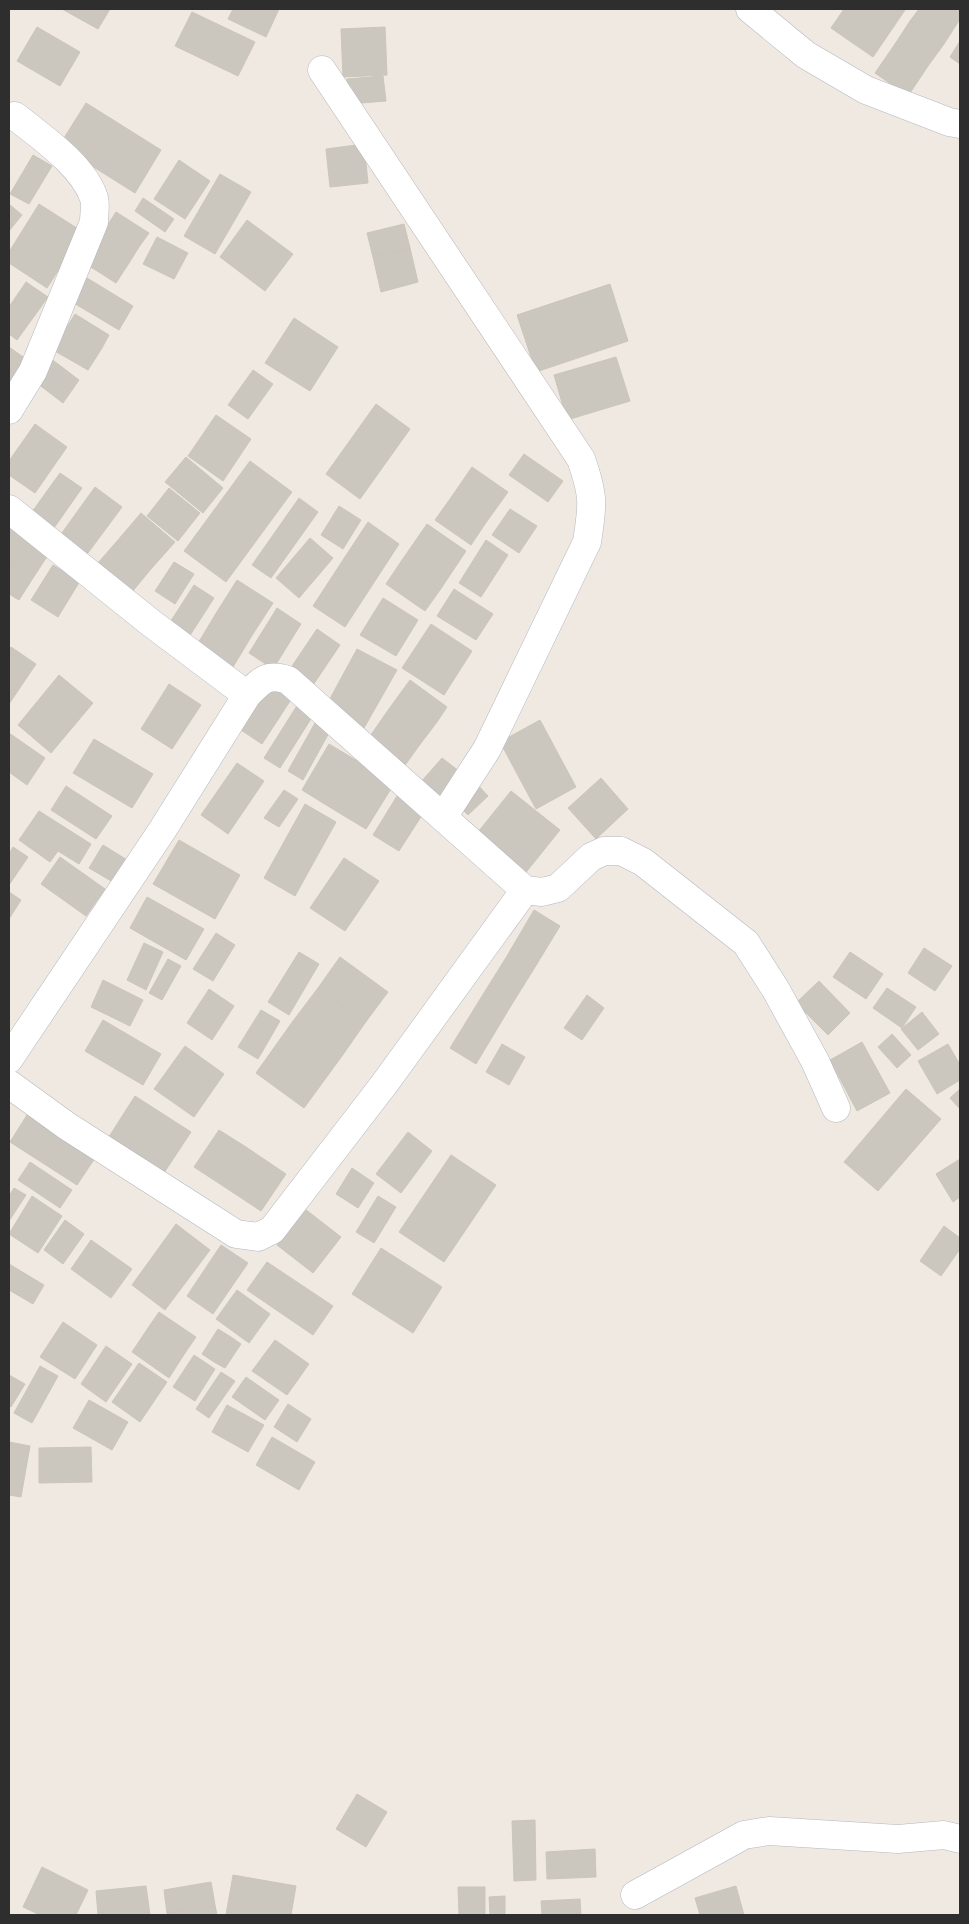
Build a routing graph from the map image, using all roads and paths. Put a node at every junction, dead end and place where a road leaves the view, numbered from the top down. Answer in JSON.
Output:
{"nodes":[{"id":1,"x":750,"y":9,"type":"edge"},
{"id":2,"x":322,"y":70,"type":"dead end"},
{"id":3,"x":15,"y":116,"type":"dead end"},
{"id":4,"x":960,"y":124,"type":"edge"},
{"id":5,"x":9,"y":410,"type":"edge"},
{"id":6,"x":9,"y":509,"type":"edge"},
{"id":7,"x":247,"y":695,"type":"junction"},
{"id":8,"x":444,"y":817,"type":"junction"},
{"id":9,"x":525,"y":890,"type":"junction"},
{"id":10,"x":9,"y":1059,"type":"edge"},
{"id":11,"x":9,"y":1084,"type":"edge"},
{"id":12,"x":836,"y":1108,"type":"dead end"},
{"id":13,"x":960,"y":1839,"type":"edge"},
{"id":14,"x":634,"y":1895,"type":"dead end"}],
"edges":[{"from":1,"to":4,"type":"street"},
{"from":2,"to":8,"type":"street"},
{"from":3,"to":5,"type":"street"},
{"from":6,"to":7,"type":"street"},
{"from":7,"to":8,"type":"street"},
{"from":7,"to":10,"type":"street"},
{"from":8,"to":9,"type":"street"},
{"from":9,"to":11,"type":"street"},
{"from":9,"to":12,"type":"street"},
{"from":13,"to":14,"type":"street"}]}
